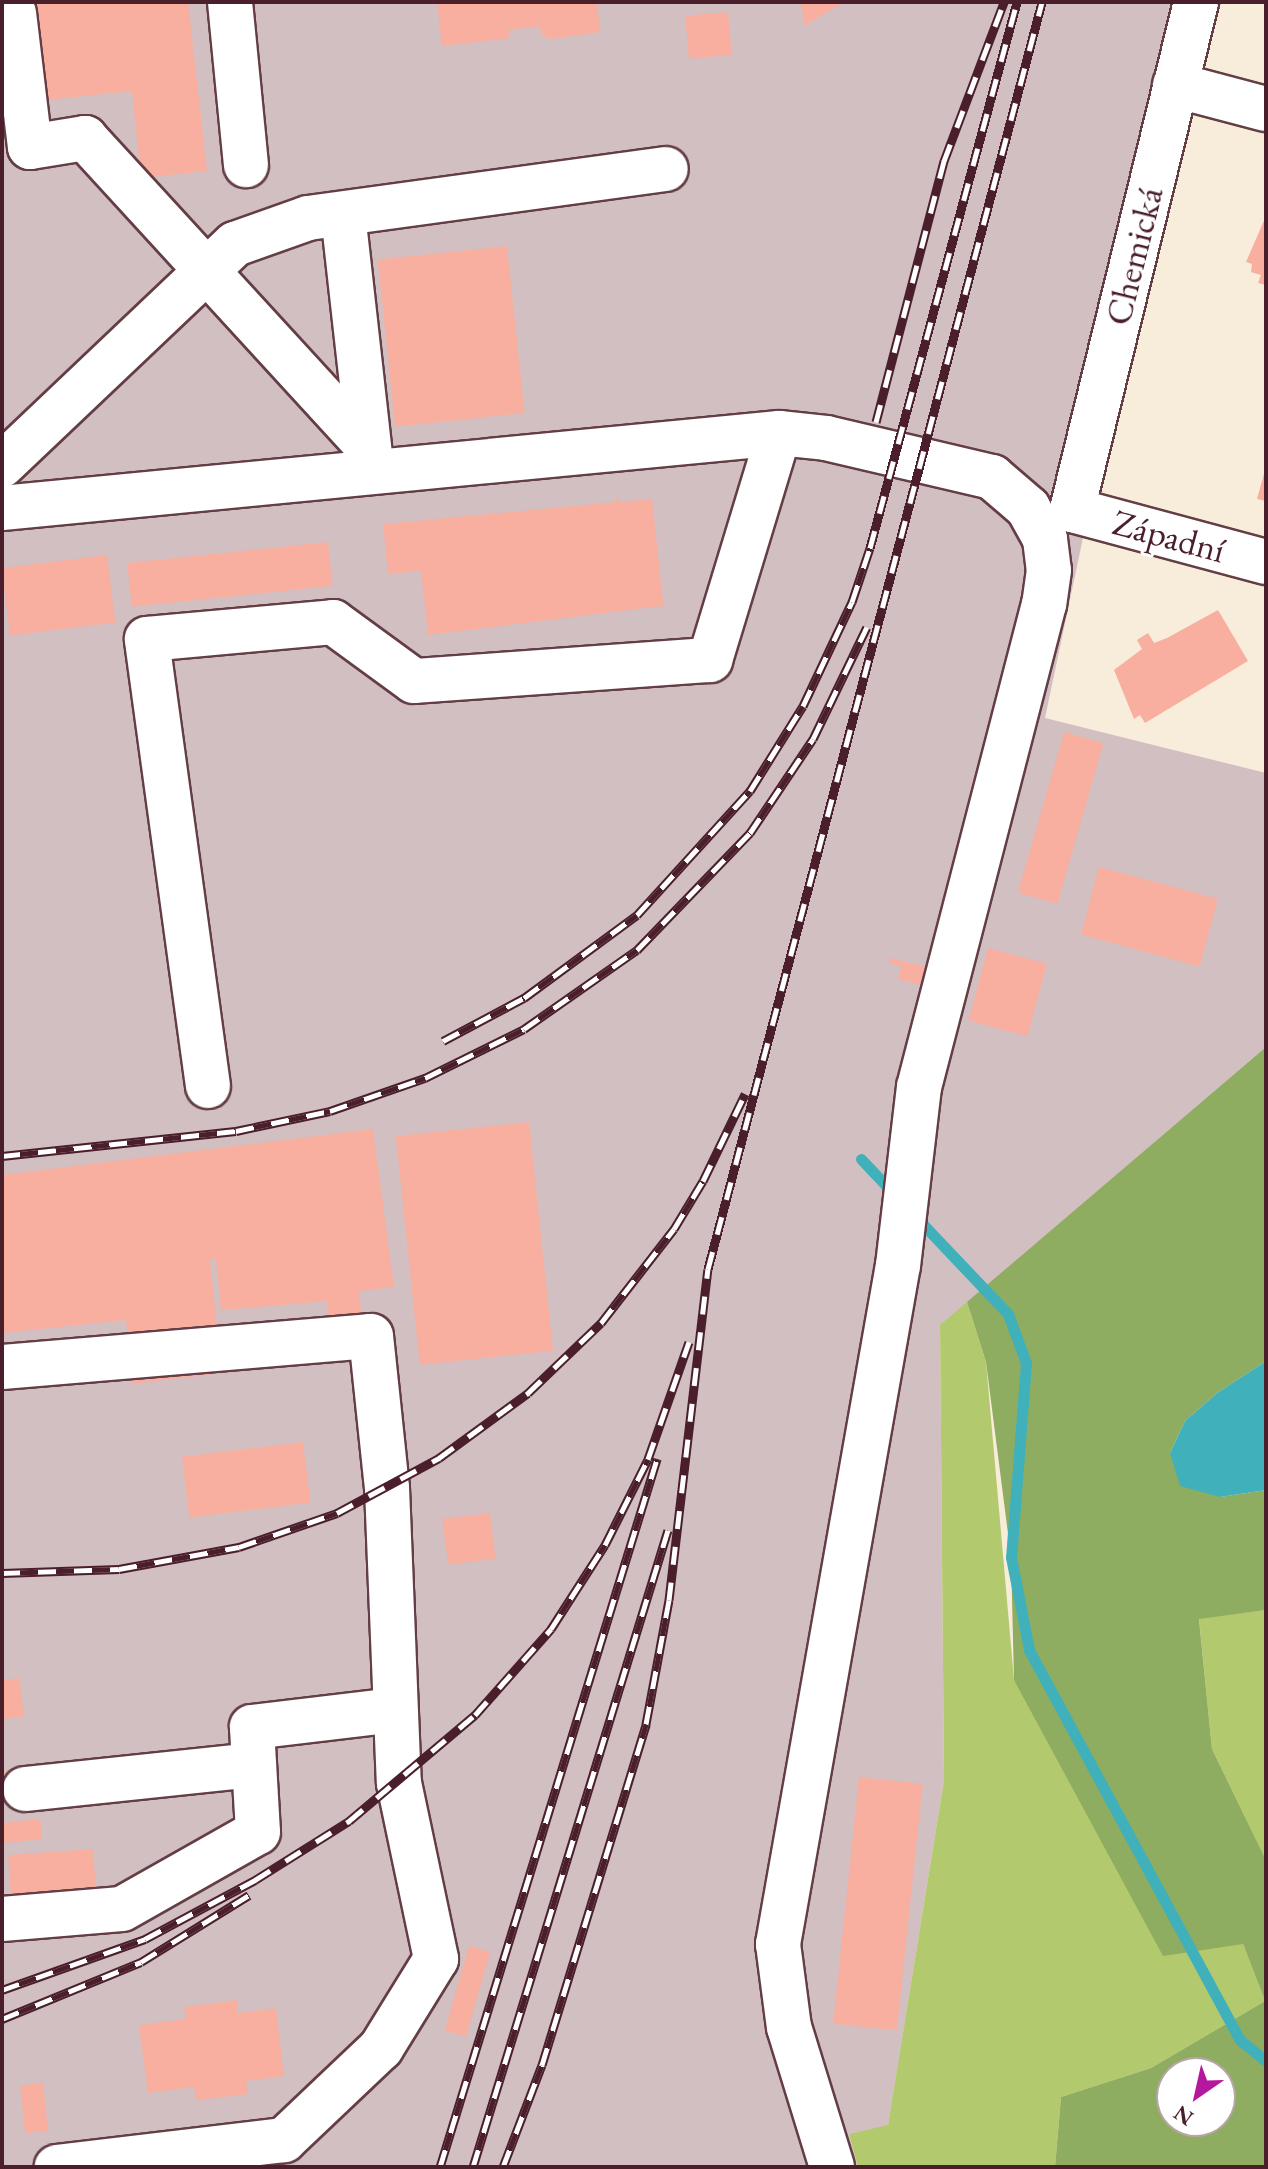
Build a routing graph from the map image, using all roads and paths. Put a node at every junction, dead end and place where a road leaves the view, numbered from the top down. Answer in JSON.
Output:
{"nodes":[{"id":1,"x":230,"y":2,"type":"edge"},
{"id":2,"x":1196,"y":2,"type":"edge"},
{"id":3,"x":14,"y":13,"type":"dead end"},
{"id":4,"x":1175,"y":85,"type":"junction"},
{"id":5,"x":1266,"y":109,"type":"edge"},
{"id":6,"x":246,"y":165,"type":"dead end"},
{"id":7,"x":666,"y":169,"type":"dead end"},
{"id":8,"x":343,"y":214,"type":"junction"},
{"id":9,"x":204,"y":273,"type":"junction"},
{"id":10,"x":779,"y":433,"type":"junction"},
{"id":11,"x":371,"y":460,"type":"junction"},
{"id":12,"x":2,"y":465,"type":"edge"},
{"id":13,"x":2,"y":508,"type":"edge"},
{"id":14,"x":1072,"y":510,"type":"joint"},
{"id":15,"x":1266,"y":562,"type":"edge"},
{"id":16,"x":208,"y":1086,"type":"dead end"},
{"id":17,"x":2,"y":1367,"type":"edge"},
{"id":18,"x":395,"y":1710,"type":"junction"},
{"id":19,"x":254,"y":1765,"type":"junction"},
{"id":20,"x":25,"y":1789,"type":"dead end"},
{"id":21,"x":2,"y":1919,"type":"edge"},
{"id":22,"x":57,"y":2167,"type":"edge"},
{"id":23,"x":832,"y":2167,"type":"edge"}],
"edges":[{"from":1,"to":6,"type":"street"},
{"from":2,"to":4,"type":"street","name":"Chemická"},
{"from":3,"to":9,"type":"street"},
{"from":4,"to":5,"type":"street"},
{"from":4,"to":14,"type":"street","name":"Chemická"},
{"from":7,"to":8,"type":"street"},
{"from":8,"to":9,"type":"street"},
{"from":8,"to":11,"type":"street"},
{"from":9,"to":11,"type":"street"},
{"from":9,"to":12,"type":"street"},
{"from":10,"to":11,"type":"street"},
{"from":10,"to":16,"type":"street"},
{"from":10,"to":23,"type":"street"},
{"from":11,"to":13,"type":"street"},
{"from":14,"to":15,"type":"street","name":"Západní"},
{"from":17,"to":18,"type":"street"},
{"from":18,"to":19,"type":"street"},
{"from":18,"to":22,"type":"street"},
{"from":19,"to":20,"type":"street"},
{"from":19,"to":21,"type":"street"}]}
